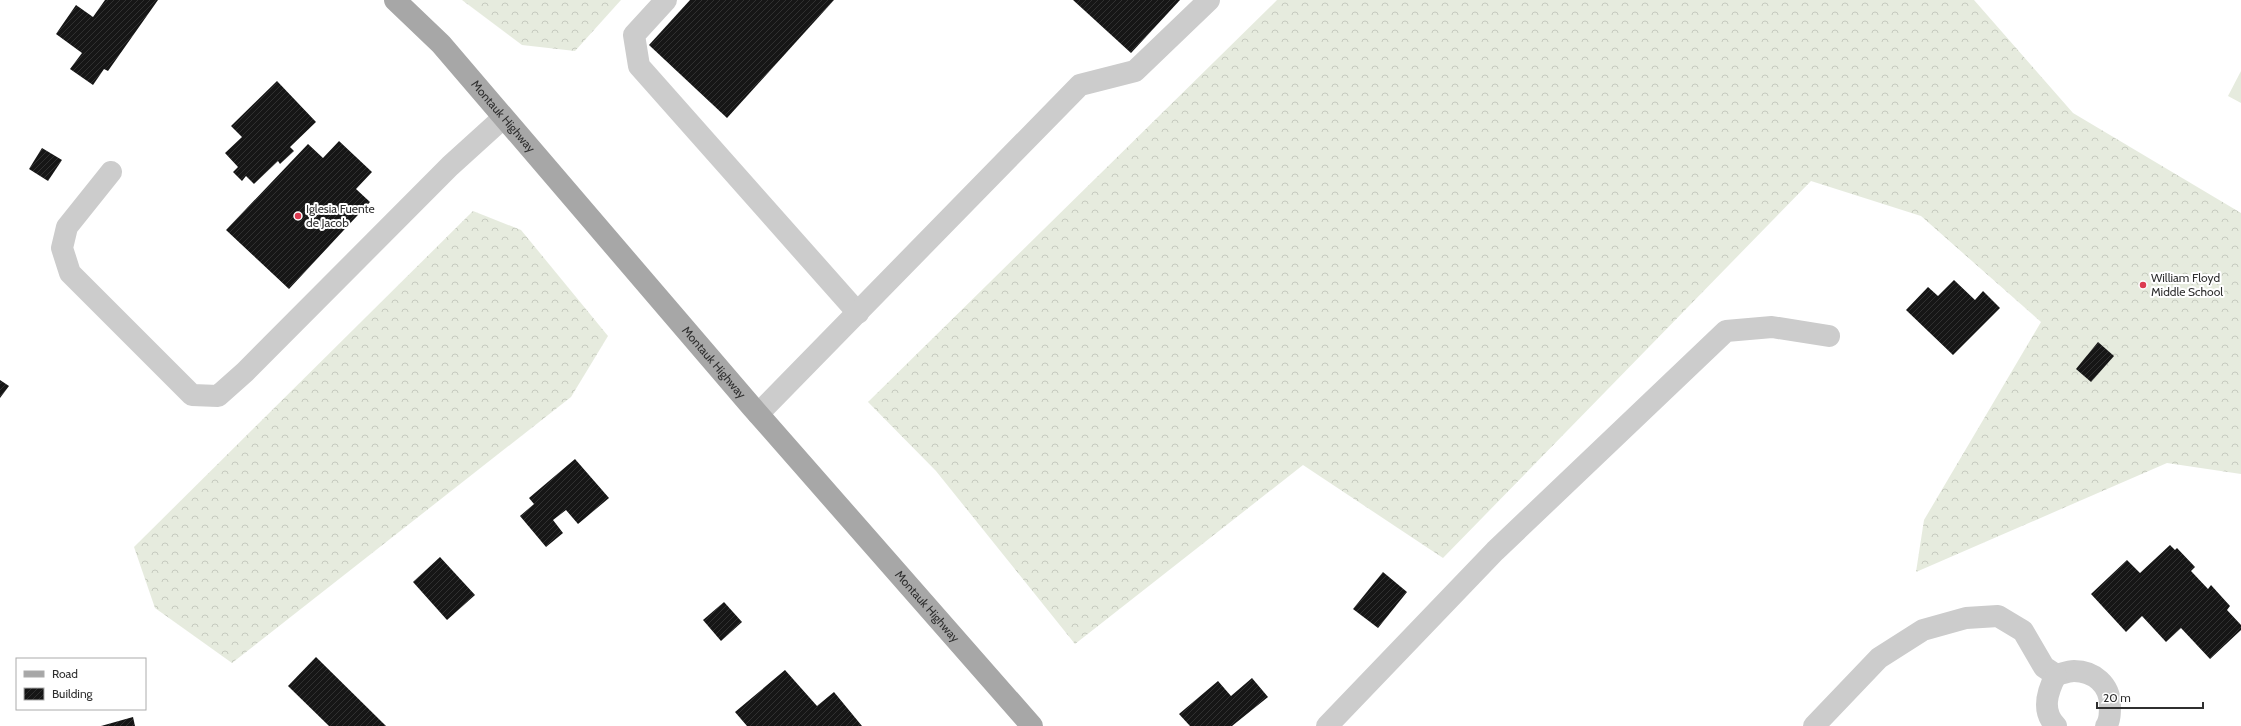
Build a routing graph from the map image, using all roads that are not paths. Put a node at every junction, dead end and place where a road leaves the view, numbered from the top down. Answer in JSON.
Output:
{"nodes":[{"id":1,"x":395,"y":0,"type":"edge"},
{"id":2,"x":666,"y":0,"type":"edge"},
{"id":3,"x":1209,"y":0,"type":"edge"},
{"id":4,"x":503,"y":118,"type":"junction"},
{"id":5,"x":111,"y":172,"type":"dead end"},
{"id":6,"x":858,"y":313,"type":"junction"},
{"id":7,"x":1828,"y":336,"type":"dead end"},
{"id":8,"x":758,"y":414,"type":"junction"},
{"id":9,"x":2056,"y":675,"type":"junction"},
{"id":10,"x":1032,"y":726,"type":"edge"},
{"id":11,"x":1327,"y":726,"type":"edge"},
{"id":12,"x":1814,"y":726,"type":"edge"},
{"id":13,"x":2056,"y":726,"type":"edge"},
{"id":14,"x":2106,"y":726,"type":"edge"}],
"edges":[{"from":1,"to":4,"type":"main road","name":"Montauk Highway"},
{"from":2,"to":6,"type":"lane"},
{"from":3,"to":6,"type":"lane"},
{"from":4,"to":5,"type":"lane"},
{"from":4,"to":8,"type":"main road","name":"Montauk Highway"},
{"from":6,"to":8,"type":"lane"},
{"from":7,"to":11,"type":"lane"},
{"from":8,"to":10,"type":"main road","name":"Montauk Highway"},
{"from":9,"to":12,"type":"lane"},
{"from":9,"to":13,"type":"lane"},
{"from":9,"to":14,"type":"lane"}]}
